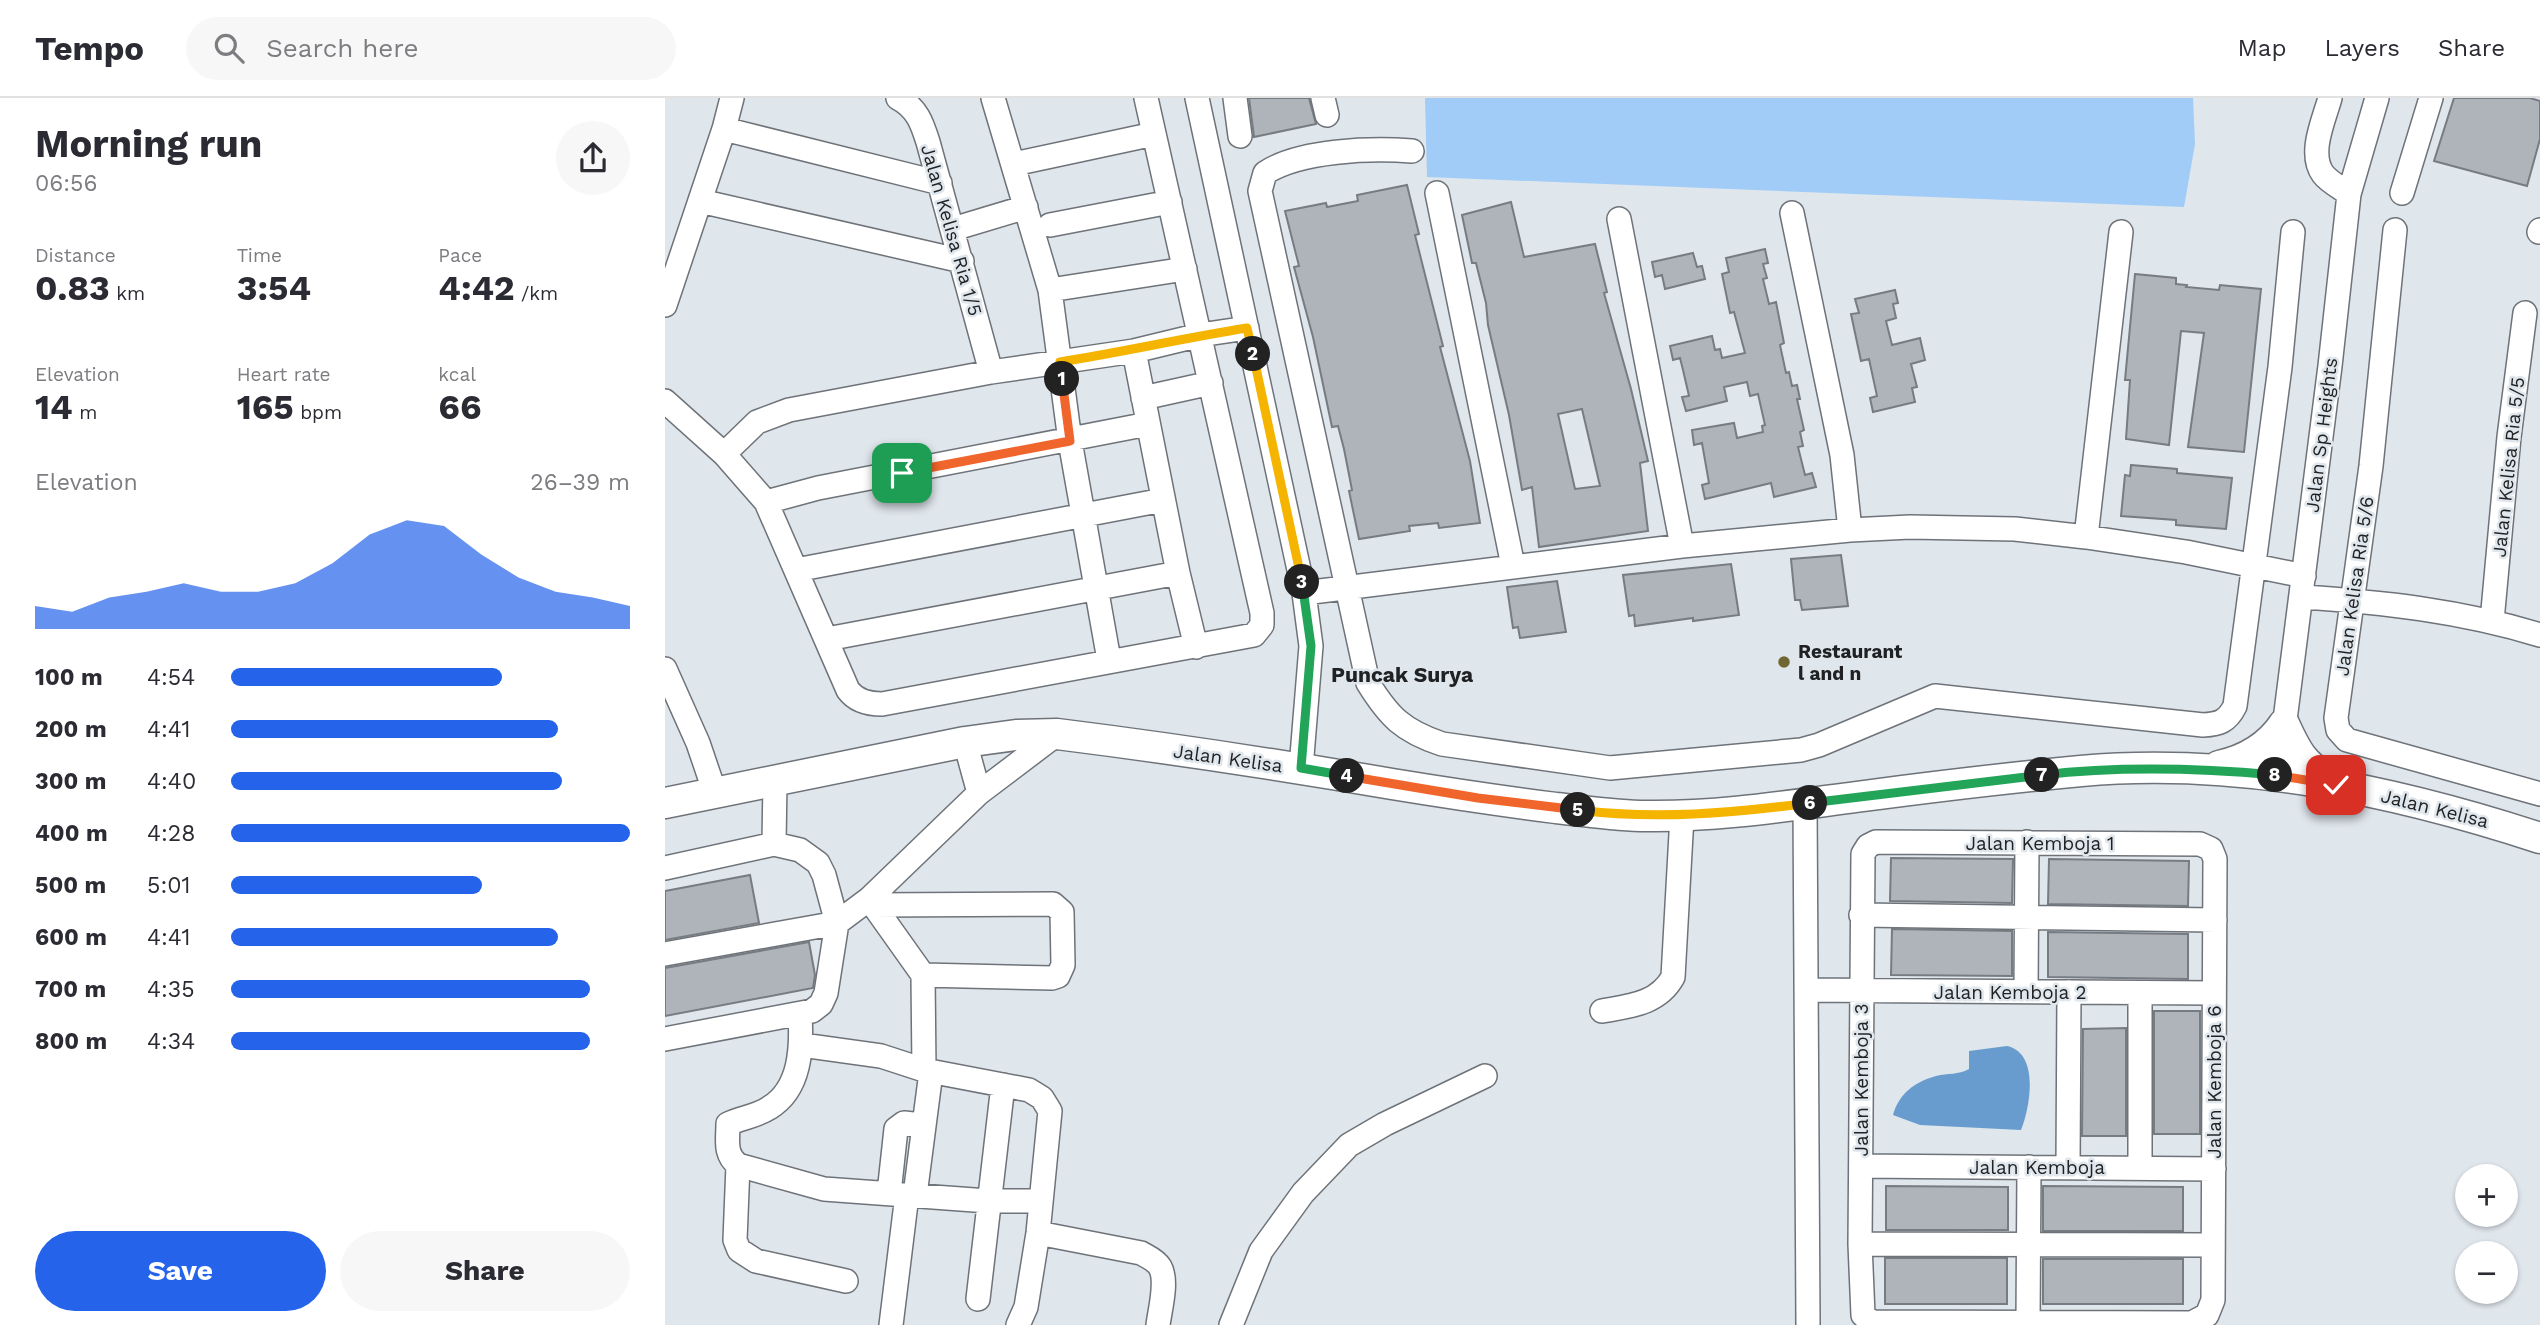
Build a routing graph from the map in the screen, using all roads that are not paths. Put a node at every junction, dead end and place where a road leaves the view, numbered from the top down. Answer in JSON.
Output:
{"nodes":[{"id":1,"x":731,"y":98,"type":"edge"},
{"id":2,"x":993,"y":98,"type":"edge"},
{"id":3,"x":1146,"y":98,"type":"edge"},
{"id":4,"x":1197,"y":98,"type":"edge"},
{"id":5,"x":1235,"y":98,"type":"edge"},
{"id":6,"x":2330,"y":98,"type":"edge"},
{"id":7,"x":2377,"y":98,"type":"edge"},
{"id":8,"x":2431,"y":98,"type":"edge"},
{"id":9,"x":909,"y":100,"type":"edge"},
{"id":10,"x":724,"y":129,"type":"junction"},
{"id":11,"x":1154,"y":134,"type":"junction"},
{"id":12,"x":1240,"y":136,"type":"dead end"},
{"id":13,"x":1412,"y":151,"type":"dead end"},
{"id":14,"x":1014,"y":164,"type":"junction"},
{"id":15,"x":940,"y":183,"type":"junction"},
{"id":16,"x":1437,"y":193,"type":"dead end"},
{"id":17,"x":2402,"y":193,"type":"dead end"},
{"id":18,"x":2349,"y":194,"type":"junction"},
{"id":19,"x":700,"y":201,"type":"junction"},
{"id":20,"x":1170,"y":201,"type":"junction"},
{"id":21,"x":1026,"y":207,"type":"junction"},
{"id":22,"x":1792,"y":213,"type":"dead end"},
{"id":23,"x":1619,"y":219,"type":"dead end"},
{"id":24,"x":1050,"y":225,"type":"dead end"},
{"id":25,"x":953,"y":229,"type":"junction"},
{"id":26,"x":2395,"y":230,"type":"dead end"},
{"id":27,"x":2293,"y":232,"type":"dead end"},
{"id":28,"x":2121,"y":233,"type":"dead end"},
{"id":29,"x":962,"y":261,"type":"junction"},
{"id":30,"x":1185,"y":269,"type":"junction"},
{"id":31,"x":1050,"y":290,"type":"junction"},
{"id":32,"x":665,"y":305,"type":"edge"},
{"id":33,"x":2525,"y":313,"type":"dead end"},
{"id":34,"x":1247,"y":328,"type":"junction"},
{"id":35,"x":1200,"y":335,"type":"junction"},
{"id":36,"x":1134,"y":351,"type":"junction"},
{"id":37,"x":1060,"y":362,"type":"junction"},
{"id":38,"x":991,"y":372,"type":"junction"},
{"id":39,"x":1211,"y":383,"type":"junction"},
{"id":40,"x":1143,"y":398,"type":"junction"},
{"id":41,"x":665,"y":401,"type":"edge"},
{"id":42,"x":1148,"y":424,"type":"junction"},
{"id":43,"x":1070,"y":441,"type":"junction"},
{"id":44,"x":724,"y":454,"type":"junction"},
{"id":45,"x":1163,"y":500,"type":"junction"},
{"id":46,"x":766,"y":502,"type":"junction"},
{"id":47,"x":1083,"y":514,"type":"junction"},
{"id":48,"x":1850,"y":530,"type":"junction"},
{"id":49,"x":2086,"y":537,"type":"junction"},
{"id":50,"x":1682,"y":546,"type":"junction"},
{"id":51,"x":1513,"y":566,"type":"junction"},
{"id":52,"x":2253,"y":567,"type":"junction"},
{"id":53,"x":796,"y":570,"type":"junction"},
{"id":54,"x":1178,"y":573,"type":"junction"},
{"id":55,"x":1096,"y":586,"type":"junction"},
{"id":56,"x":2303,"y":586,"type":"junction"},
{"id":57,"x":1349,"y":587,"type":"junction"},
{"id":58,"x":1304,"y":593,"type":"junction"},
{"id":59,"x":2352,"y":600,"type":"junction"},
{"id":60,"x":2492,"y":621,"type":"junction"},
{"id":61,"x":2540,"y":635,"type":"edge"},
{"id":62,"x":827,"y":639,"type":"junction"},
{"id":63,"x":1196,"y":647,"type":"junction"},
{"id":64,"x":1109,"y":660,"type":"junction"},
{"id":65,"x":665,"y":669,"type":"edge"},
{"id":66,"x":2284,"y":724,"type":"junction"},
{"id":67,"x":1057,"y":734,"type":"junction"},
{"id":68,"x":965,"y":742,"type":"junction"},
{"id":69,"x":1301,"y":768,"type":"junction"},
{"id":70,"x":2204,"y":769,"type":"junction"},
{"id":71,"x":2278,"y":775,"type":"junction"},
{"id":72,"x":775,"y":780,"type":"junction"},
{"id":73,"x":2336,"y":785,"type":"junction"},
{"id":74,"x":715,"y":793,"type":"junction"},
{"id":75,"x":979,"y":793,"type":"junction"},
{"id":76,"x":2540,"y":794,"type":"edge"},
{"id":77,"x":665,"y":803,"type":"edge"},
{"id":78,"x":1805,"y":803,"type":"junction"},
{"id":79,"x":1682,"y":816,"type":"junction"},
{"id":80,"x":2540,"y":838,"type":"edge"},
{"id":81,"x":2027,"y":842,"type":"junction"},
{"id":82,"x":774,"y":844,"type":"junction"},
{"id":83,"x":1868,"y":846,"type":"joint"},
{"id":84,"x":2211,"y":849,"type":"joint"},
{"id":85,"x":665,"y":868,"type":"edge"},
{"id":86,"x":871,"y":902,"type":"junction"},
{"id":87,"x":1861,"y":915,"type":"junction"},
{"id":88,"x":2027,"y":916,"type":"junction"},
{"id":89,"x":2215,"y":920,"type":"junction"},
{"id":90,"x":837,"y":923,"type":"junction"},
{"id":91,"x":665,"y":954,"type":"edge"},
{"id":92,"x":923,"y":975,"type":"junction"},
{"id":93,"x":1806,"y":990,"type":"junction"},
{"id":94,"x":1862,"y":991,"type":"junction"},
{"id":95,"x":2026,"y":991,"type":"junction"},
{"id":96,"x":2069,"y":992,"type":"junction"},
{"id":97,"x":2140,"y":993,"type":"junction"},
{"id":98,"x":2214,"y":993,"type":"junction"},
{"id":99,"x":1602,"y":1011,"type":"dead end"},
{"id":100,"x":800,"y":1015,"type":"junction"},
{"id":101,"x":665,"y":1039,"type":"edge"},
{"id":102,"x":802,"y":1045,"type":"junction"},
{"id":103,"x":927,"y":1071,"type":"junction"},
{"id":104,"x":1485,"y":1076,"type":"dead end"},
{"id":105,"x":1003,"y":1085,"type":"junction"},
{"id":106,"x":738,"y":1165,"type":"junction"},
{"id":107,"x":1861,"y":1166,"type":"junction"},
{"id":108,"x":2029,"y":1167,"type":"junction"},
{"id":109,"x":2068,"y":1168,"type":"junction"},
{"id":110,"x":2140,"y":1168,"type":"junction"},
{"id":111,"x":2214,"y":1169,"type":"junction"},
{"id":112,"x":904,"y":1194,"type":"junction"},
{"id":113,"x":988,"y":1201,"type":"junction"},
{"id":114,"x":1040,"y":1201,"type":"junction"},
{"id":115,"x":1038,"y":1233,"type":"junction"},
{"id":116,"x":1860,"y":1244,"type":"junction"},
{"id":117,"x":2028,"y":1244,"type":"junction"},
{"id":118,"x":2212,"y":1245,"type":"junction"},
{"id":119,"x":846,"y":1281,"type":"dead end"},
{"id":120,"x":978,"y":1298,"type":"dead end"},
{"id":121,"x":2028,"y":1324,"type":"edge"},
{"id":122,"x":891,"y":1325,"type":"edge"},
{"id":123,"x":1018,"y":1325,"type":"edge"},
{"id":124,"x":1158,"y":1325,"type":"edge"},
{"id":125,"x":1231,"y":1325,"type":"edge"},
{"id":126,"x":1808,"y":1325,"type":"edge"}],
"edges":[{"from":1,"to":10,"type":"street"},
{"from":2,"to":14,"type":"street"},
{"from":3,"to":11,"type":"street"},
{"from":4,"to":34,"type":"street"},
{"from":5,"to":12,"type":"street"},
{"from":6,"to":18,"type":"street"},
{"from":7,"to":18,"type":"street","name":"Jalan Sp Heights"},
{"from":8,"to":17,"type":"street"},
{"from":9,"to":15,"type":"street","name":"Jalan Kelisa Ria 1/5"},
{"from":10,"to":15,"type":"street"},
{"from":10,"to":19,"type":"street"},
{"from":11,"to":14,"type":"street"},
{"from":11,"to":20,"type":"street"},
{"from":13,"to":57,"type":"street"},
{"from":14,"to":21,"type":"street"},
{"from":15,"to":25,"type":"street","name":"Jalan Kelisa Ria 1/5"},
{"from":16,"to":51,"type":"street"},
{"from":18,"to":56,"type":"street","name":"Jalan Sp Heights"},
{"from":19,"to":29,"type":"street"},
{"from":19,"to":32,"type":"street"},
{"from":20,"to":24,"type":"street"},
{"from":20,"to":30,"type":"street"},
{"from":21,"to":25,"type":"street"},
{"from":21,"to":31,"type":"street"},
{"from":22,"to":48,"type":"street"},
{"from":23,"to":50,"type":"street"},
{"from":25,"to":29,"type":"street","name":"Jalan Kelisa Ria 1/5"},
{"from":26,"to":59,"type":"street","name":"Jalan Kelisa Ria 5/6"},
{"from":27,"to":52,"type":"street"},
{"from":28,"to":49,"type":"street"},
{"from":29,"to":38,"type":"street","name":"Jalan Kelisa Ria 1/5"},
{"from":30,"to":31,"type":"street"},
{"from":30,"to":35,"type":"street"},
{"from":31,"to":37,"type":"street"},
{"from":33,"to":60,"type":"street","name":"Jalan Kelisa Ria 5/5"},
{"from":34,"to":35,"type":"street"},
{"from":34,"to":58,"type":"street"},
{"from":35,"to":36,"type":"street"},
{"from":35,"to":39,"type":"street"},
{"from":36,"to":37,"type":"street"},
{"from":36,"to":40,"type":"street"},
{"from":37,"to":38,"type":"street"},
{"from":37,"to":43,"type":"street"},
{"from":38,"to":44,"type":"street"},
{"from":39,"to":40,"type":"street"},
{"from":39,"to":63,"type":"street"},
{"from":40,"to":42,"type":"street"},
{"from":41,"to":44,"type":"street"},
{"from":42,"to":43,"type":"street"},
{"from":42,"to":45,"type":"street"},
{"from":43,"to":46,"type":"street"},
{"from":43,"to":47,"type":"street"},
{"from":44,"to":46,"type":"street"},
{"from":45,"to":47,"type":"street"},
{"from":45,"to":54,"type":"street"},
{"from":46,"to":53,"type":"street"},
{"from":47,"to":53,"type":"street"},
{"from":47,"to":55,"type":"street"},
{"from":48,"to":49,"type":"street"},
{"from":48,"to":50,"type":"street"},
{"from":49,"to":52,"type":"street"},
{"from":50,"to":51,"type":"street"},
{"from":51,"to":57,"type":"street"},
{"from":52,"to":56,"type":"street"},
{"from":52,"to":57,"type":"street"},
{"from":53,"to":62,"type":"street"},
{"from":54,"to":55,"type":"street"},
{"from":54,"to":63,"type":"street"},
{"from":55,"to":62,"type":"street"},
{"from":55,"to":64,"type":"street"},
{"from":56,"to":59,"type":"street"},
{"from":56,"to":66,"type":"street","name":"Jalan Sp Heights"},
{"from":57,"to":58,"type":"street"},
{"from":58,"to":69,"type":"street"},
{"from":59,"to":60,"type":"street"},
{"from":59,"to":76,"type":"street","name":"Jalan Kelisa Ria 5/6"},
{"from":60,"to":61,"type":"street"},
{"from":62,"to":64,"type":"street"},
{"from":63,"to":64,"type":"street"},
{"from":65,"to":74,"type":"street"},
{"from":66,"to":70,"type":"main road"},
{"from":66,"to":71,"type":"street","name":"Jalan Sp Heights"},
{"from":66,"to":73,"type":"main road"},
{"from":67,"to":68,"type":"main road","name":"Jalan Kelisa"},
{"from":67,"to":69,"type":"main road","name":"Jalan Kelisa"},
{"from":67,"to":75,"type":"street"},
{"from":68,"to":72,"type":"main road","name":"Jalan Kelisa"},
{"from":68,"to":75,"type":"street"},
{"from":69,"to":79,"type":"main road","name":"Jalan Kelisa"},
{"from":70,"to":71,"type":"main road","name":"Jalan Kelisa"},
{"from":70,"to":78,"type":"main road","name":"Jalan Kelisa"},
{"from":71,"to":73,"type":"main road","name":"Jalan Kelisa"},
{"from":72,"to":74,"type":"main road","name":"Jalan Kelisa"},
{"from":72,"to":82,"type":"street"},
{"from":73,"to":80,"type":"main road","name":"Jalan Kelisa"},
{"from":74,"to":77,"type":"main road","name":"Jalan Kelisa"},
{"from":75,"to":86,"type":"street"},
{"from":78,"to":79,"type":"main road","name":"Jalan Kelisa"},
{"from":78,"to":93,"type":"street"},
{"from":79,"to":99,"type":"street"},
{"from":81,"to":83,"type":"street","name":"Jalan Kemboja 1"},
{"from":81,"to":84,"type":"street","name":"Jalan Kemboja 1"},
{"from":81,"to":88,"type":"street"},
{"from":82,"to":85,"type":"street"},
{"from":82,"to":90,"type":"street"},
{"from":83,"to":87,"type":"street","name":"Jalan Kemboja 3"},
{"from":84,"to":89,"type":"street","name":"Jalan Kemboja 6"},
{"from":86,"to":90,"type":"street"},
{"from":86,"to":92,"type":"street"},
{"from":86,"to":92,"type":"street"},
{"from":87,"to":88,"type":"street"},
{"from":87,"to":94,"type":"street","name":"Jalan Kemboja 3"},
{"from":88,"to":89,"type":"street"},
{"from":88,"to":95,"type":"street"},
{"from":89,"to":98,"type":"street","name":"Jalan Kemboja 6"},
{"from":90,"to":91,"type":"street"},
{"from":90,"to":100,"type":"street"},
{"from":92,"to":103,"type":"street"},
{"from":93,"to":94,"type":"street","name":"Jalan Kemboja 2"},
{"from":93,"to":126,"type":"street"},
{"from":94,"to":95,"type":"street","name":"Jalan Kemboja 2"},
{"from":94,"to":107,"type":"street","name":"Jalan Kemboja 3"},
{"from":95,"to":96,"type":"street","name":"Jalan Kemboja 2"},
{"from":96,"to":97,"type":"street","name":"Jalan Kemboja 2"},
{"from":96,"to":109,"type":"street"},
{"from":97,"to":98,"type":"street","name":"Jalan Kemboja 2"},
{"from":97,"to":110,"type":"street"},
{"from":98,"to":111,"type":"street","name":"Jalan Kemboja 6"},
{"from":100,"to":101,"type":"street"},
{"from":100,"to":102,"type":"street"},
{"from":102,"to":103,"type":"street"},
{"from":102,"to":106,"type":"street"},
{"from":103,"to":105,"type":"street"},
{"from":103,"to":112,"type":"street"},
{"from":104,"to":125,"type":"street"},
{"from":105,"to":113,"type":"street"},
{"from":105,"to":114,"type":"street"},
{"from":106,"to":112,"type":"street"},
{"from":106,"to":119,"type":"street"},
{"from":107,"to":108,"type":"street","name":"Jalan Kemboja"},
{"from":107,"to":116,"type":"street","name":"Jalan Kemboja 3"},
{"from":108,"to":109,"type":"street","name":"Jalan Kemboja"},
{"from":108,"to":117,"type":"street"},
{"from":109,"to":110,"type":"street","name":"Jalan Kemboja"},
{"from":110,"to":111,"type":"street","name":"Jalan Kemboja"},
{"from":111,"to":118,"type":"street","name":"Jalan Kemboja 6"},
{"from":112,"to":113,"type":"street"},
{"from":112,"to":122,"type":"street"},
{"from":113,"to":114,"type":"street"},
{"from":113,"to":120,"type":"street"},
{"from":114,"to":115,"type":"street"},
{"from":115,"to":123,"type":"street"},
{"from":115,"to":124,"type":"street"},
{"from":116,"to":117,"type":"street"},
{"from":116,"to":121,"type":"street","name":"Jalan Kemboja 3"},
{"from":117,"to":118,"type":"street"},
{"from":117,"to":121,"type":"street"},
{"from":118,"to":121,"type":"street","name":"Jalan Kemboja 6"}]}
